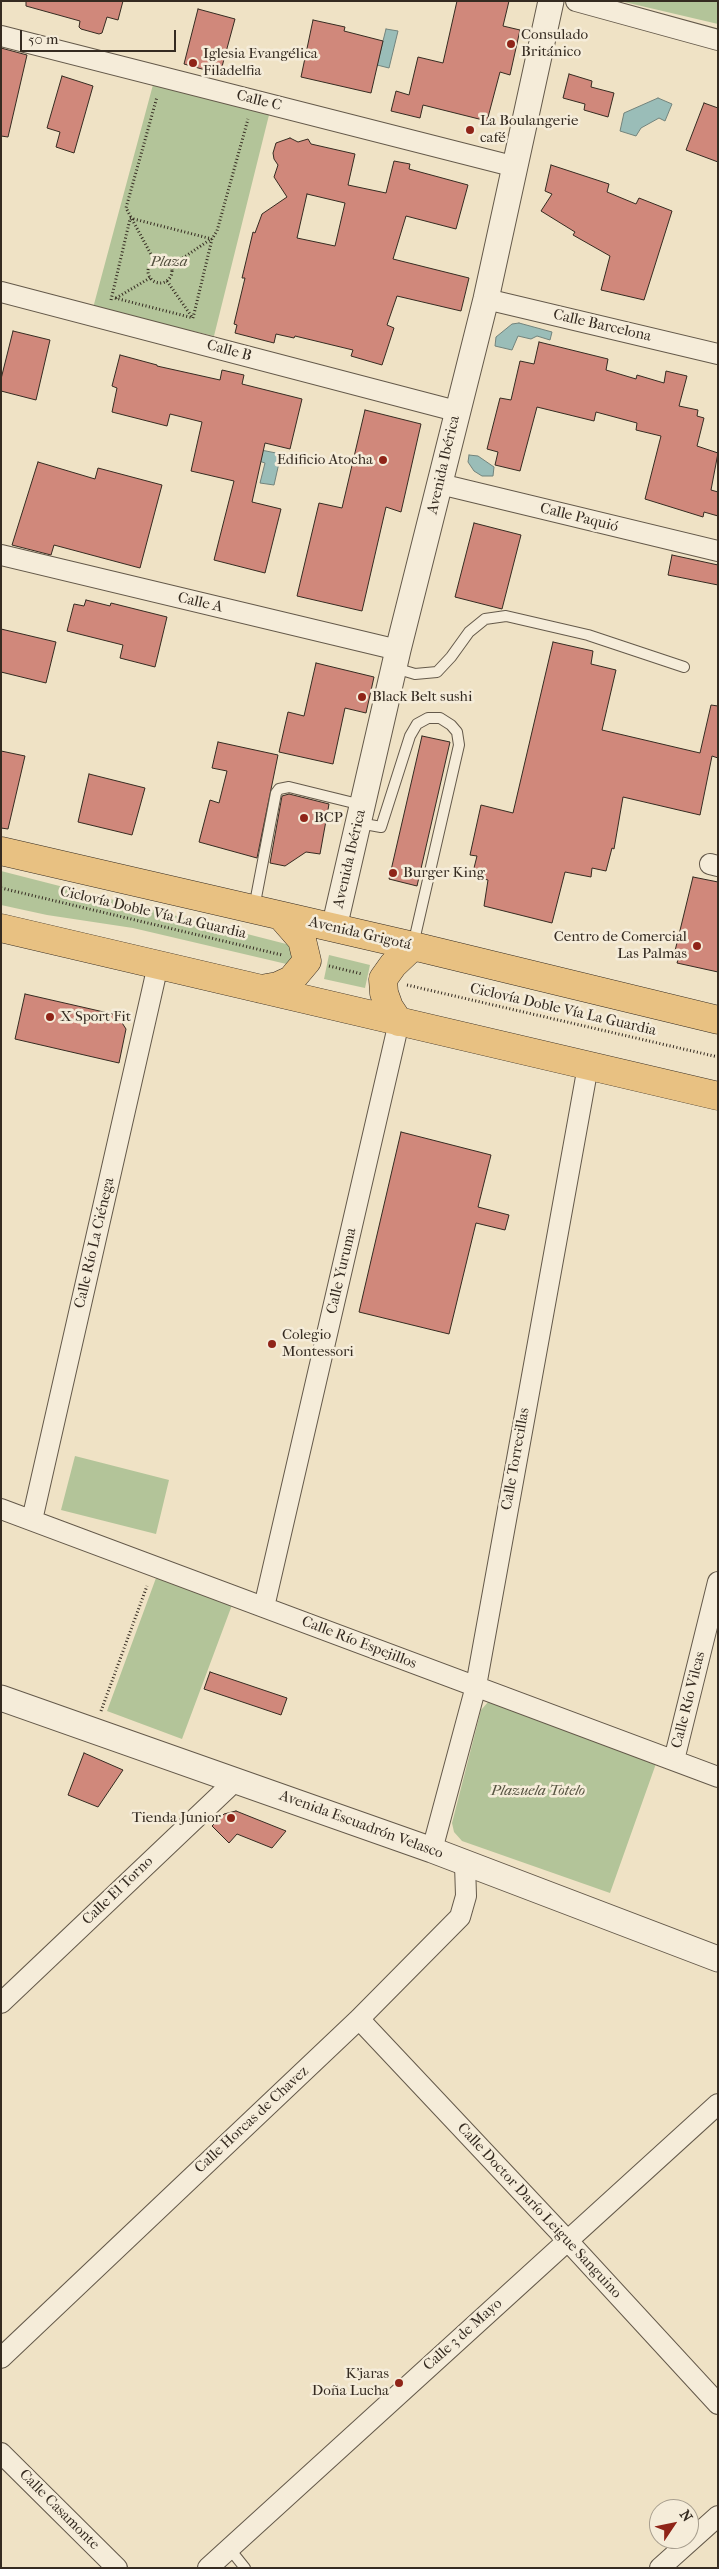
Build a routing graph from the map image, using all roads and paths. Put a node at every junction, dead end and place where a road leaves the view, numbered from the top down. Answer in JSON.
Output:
{"nodes":[{"id":1,"x":551,"y":1,"type":"edge"},
{"id":2,"x":576,"y":1,"type":"edge"},
{"id":3,"x":1,"y":36,"type":"edge"},
{"id":4,"x":718,"y":40,"type":"edge"},
{"id":5,"x":162,"y":77,"type":"junction"},
{"id":6,"x":252,"y":100,"type":"junction"},
{"id":7,"x":516,"y":167,"type":"junction"},
{"id":8,"x":130,"y":218,"type":"junction"},
{"id":9,"x":212,"y":239,"type":"junction"},
{"id":10,"x":154,"y":260,"type":"junction"},
{"id":11,"x":170,"y":266,"type":"junction"},
{"id":12,"x":150,"y":278,"type":"junction"},
{"id":13,"x":167,"y":280,"type":"junction"},
{"id":14,"x":1,"y":292,"type":"edge"},
{"id":15,"x":115,"y":298,"type":"junction"},
{"id":16,"x":486,"y":299,"type":"junction"},
{"id":17,"x":110,"y":301,"type":"junction"},
{"id":18,"x":92,"y":316,"type":"junction"},
{"id":19,"x":193,"y":318,"type":"junction"},
{"id":20,"x":718,"y":354,"type":"edge"},
{"id":21,"x":456,"y":411,"type":"junction"},
{"id":22,"x":440,"y":484,"type":"junction"},
{"id":23,"x":718,"y":551,"type":"edge"},
{"id":24,"x":1,"y":555,"type":"edge"},
{"id":25,"x":396,"y":659,"type":"junction"},
{"id":26,"x":684,"y":667,"type":"dead end"},
{"id":27,"x":361,"y":814,"type":"junction"},
{"id":28,"x":1,"y":851,"type":"edge"},
{"id":29,"x":1,"y":888,"type":"edge"},
{"id":30,"x":254,"y":910,"type":"junction"},
{"id":31,"x":281,"y":916,"type":"junction"},
{"id":32,"x":1,"y":928,"type":"edge"},
{"id":33,"x":334,"y":928,"type":"junction"},
{"id":34,"x":413,"y":946,"type":"junction"},
{"id":35,"x":290,"y":956,"type":"dead end"},
{"id":36,"x":158,"y":965,"type":"junction"},
{"id":37,"x":327,"y":965,"type":"dead end"},
{"id":38,"x":368,"y":975,"type":"dead end"},
{"id":39,"x":403,"y":984,"type":"dead end"},
{"id":40,"x":261,"y":989,"type":"junction"},
{"id":41,"x":718,"y":1020,"type":"edge"},
{"id":42,"x":399,"y":1022,"type":"junction"},
{"id":43,"x":718,"y":1058,"type":"edge"},
{"id":44,"x":588,"y":1066,"type":"junction"},
{"id":45,"x":718,"y":1096,"type":"edge"},
{"id":46,"x":1,"y":1509,"type":"edge"},
{"id":47,"x":32,"y":1520,"type":"junction"},
{"id":48,"x":154,"y":1566,"type":"junction"},
{"id":49,"x":718,"y":1582,"type":"edge"},
{"id":50,"x":264,"y":1607,"type":"junction"},
{"id":51,"x":476,"y":1686,"type":"junction"},
{"id":52,"x":1,"y":1698,"type":"edge"},
{"id":53,"x":94,"y":1730,"type":"junction"},
{"id":54,"x":674,"y":1760,"type":"junction"},
{"id":55,"x":718,"y":1777,"type":"edge"},
{"id":56,"x":236,"y":1780,"type":"junction"},
{"id":57,"x":432,"y":1850,"type":"junction"},
{"id":58,"x":465,"y":1864,"type":"junction"},
{"id":59,"x":718,"y":1959,"type":"edge"},
{"id":60,"x":1,"y":2003,"type":"edge"},
{"id":61,"x":358,"y":2019,"type":"junction"},
{"id":62,"x":718,"y":2104,"type":"edge"},
{"id":63,"x":568,"y":2240,"type":"junction"},
{"id":64,"x":1,"y":2358,"type":"edge"},
{"id":65,"x":718,"y":2404,"type":"edge"},
{"id":66,"x":1,"y":2453,"type":"edge"},
{"id":67,"x":718,"y":2516,"type":"edge"},
{"id":68,"x":229,"y":2548,"type":"junction"},
{"id":69,"x":117,"y":2568,"type":"edge"},
{"id":70,"x":208,"y":2568,"type":"edge"},
{"id":71,"x":245,"y":2568,"type":"edge"},
{"id":72,"x":660,"y":2568,"type":"edge"}],
"edges":[{"from":1,"to":7,"type":"street","name":"Avenida Ibérica"},
{"from":2,"to":4,"type":"street"},
{"from":3,"to":5,"type":"street","name":"Calle C"},
{"from":5,"to":6,"type":"street","name":"Calle C"},
{"from":5,"to":8,"type":"path"},
{"from":6,"to":7,"type":"street","name":"Calle C"},
{"from":6,"to":9,"type":"path"},
{"from":7,"to":16,"type":"street","name":"Avenida Ibérica"},
{"from":8,"to":9,"type":"path"},
{"from":8,"to":10,"type":"path"},
{"from":8,"to":17,"type":"path"},
{"from":9,"to":11,"type":"path"},
{"from":9,"to":19,"type":"path"},
{"from":10,"to":11,"type":"path"},
{"from":10,"to":12,"type":"path"},
{"from":11,"to":13,"type":"path"},
{"from":12,"to":13,"type":"path"},
{"from":12,"to":15,"type":"path"},
{"from":13,"to":19,"type":"path"},
{"from":14,"to":18,"type":"street","name":"Calle B"},
{"from":15,"to":17,"type":"path"},
{"from":15,"to":19,"type":"path"},
{"from":16,"to":20,"type":"street","name":"Calle Barcelona"},
{"from":16,"to":21,"type":"street","name":"Avenida Ibérica"},
{"from":17,"to":18,"type":"path"},
{"from":18,"to":21,"type":"street","name":"Calle B"},
{"from":21,"to":22,"type":"street","name":"Avenida Ibérica"},
{"from":22,"to":23,"type":"street","name":"Calle Paquió"},
{"from":22,"to":25,"type":"street","name":"Avenida Ibérica"},
{"from":24,"to":25,"type":"street","name":"Calle A"},
{"from":25,"to":26,"type":"lane"},
{"from":25,"to":27,"type":"street","name":"Avenida Ibérica"},
{"from":27,"to":30,"type":"lane"},
{"from":27,"to":33,"type":"street","name":"Avenida Ibérica"},
{"from":27,"to":34,"type":"lane"},
{"from":28,"to":30,"type":"main road","name":"Avenida Grigotá"},
{"from":29,"to":35,"type":"path","name":"Ciclovía Doble Vía La Guardia"},
{"from":30,"to":31,"type":"main road","name":"Avenida Grigotá"},
{"from":31,"to":33,"type":"main road","name":"Avenida Grigotá"},
{"from":31,"to":40,"type":"main road"},
{"from":32,"to":36,"type":"main road"},
{"from":33,"to":34,"type":"main road","name":"Avenida Grigotá"},
{"from":34,"to":41,"type":"main road","name":"Avenida Grigotá"},
{"from":34,"to":42,"type":"main road"},
{"from":36,"to":40,"type":"main road"},
{"from":36,"to":47,"type":"street","name":"Calle Río La Ciénega"},
{"from":37,"to":38,"type":"path"},
{"from":39,"to":43,"type":"path","name":"Ciclovía Doble Vía La Guardia"},
{"from":40,"to":42,"type":"main road"},
{"from":42,"to":44,"type":"main road"},
{"from":42,"to":50,"type":"street","name":"Calle Yuruma"},
{"from":44,"to":45,"type":"main road"},
{"from":44,"to":51,"type":"street","name":"Calle Torrecillas"},
{"from":46,"to":47,"type":"street","name":"Calle Río Espejillos"},
{"from":47,"to":48,"type":"street","name":"Calle Río Espejillos"},
{"from":48,"to":50,"type":"street","name":"Calle Río Espejillos"},
{"from":48,"to":53,"type":"path"},
{"from":49,"to":54,"type":"street","name":"Calle Río Vilcas"},
{"from":50,"to":51,"type":"street","name":"Calle Río Espejillos"},
{"from":51,"to":54,"type":"street","name":"Calle Río Espejillos"},
{"from":51,"to":57,"type":"street","name":"Calle Torrecillas"},
{"from":52,"to":53,"type":"street","name":"Avenida Escuadrón Velasco"},
{"from":53,"to":56,"type":"street","name":"Avenida Escuadrón Velasco"},
{"from":54,"to":55,"type":"street","name":"Calle Río Espejillos"},
{"from":56,"to":57,"type":"street","name":"Avenida Escuadrón Velasco"},
{"from":56,"to":60,"type":"street","name":"Calle El Torno"},
{"from":57,"to":58,"type":"street","name":"Avenida Escuadrón Velasco"},
{"from":58,"to":59,"type":"street","name":"Avenida Escuadrón Velasco"},
{"from":58,"to":61,"type":"street","name":"Calle Horcas de Chavez"},
{"from":61,"to":63,"type":"street","name":"Calle Doctor Darío Leigue Sanguino"},
{"from":61,"to":64,"type":"street","name":"Calle Horcas de Chavez"},
{"from":62,"to":63,"type":"street","name":"Calle 3 de Mayo"},
{"from":63,"to":65,"type":"street","name":"Calle Doctor Darío Leigue Sanguino"},
{"from":63,"to":68,"type":"street","name":"Calle 3 de Mayo"},
{"from":66,"to":69,"type":"street","name":"Calle Casamonte"},
{"from":67,"to":72,"type":"street"},
{"from":68,"to":70,"type":"street","name":"Calle 3 de Mayo"},
{"from":68,"to":71,"type":"lane"}]}
